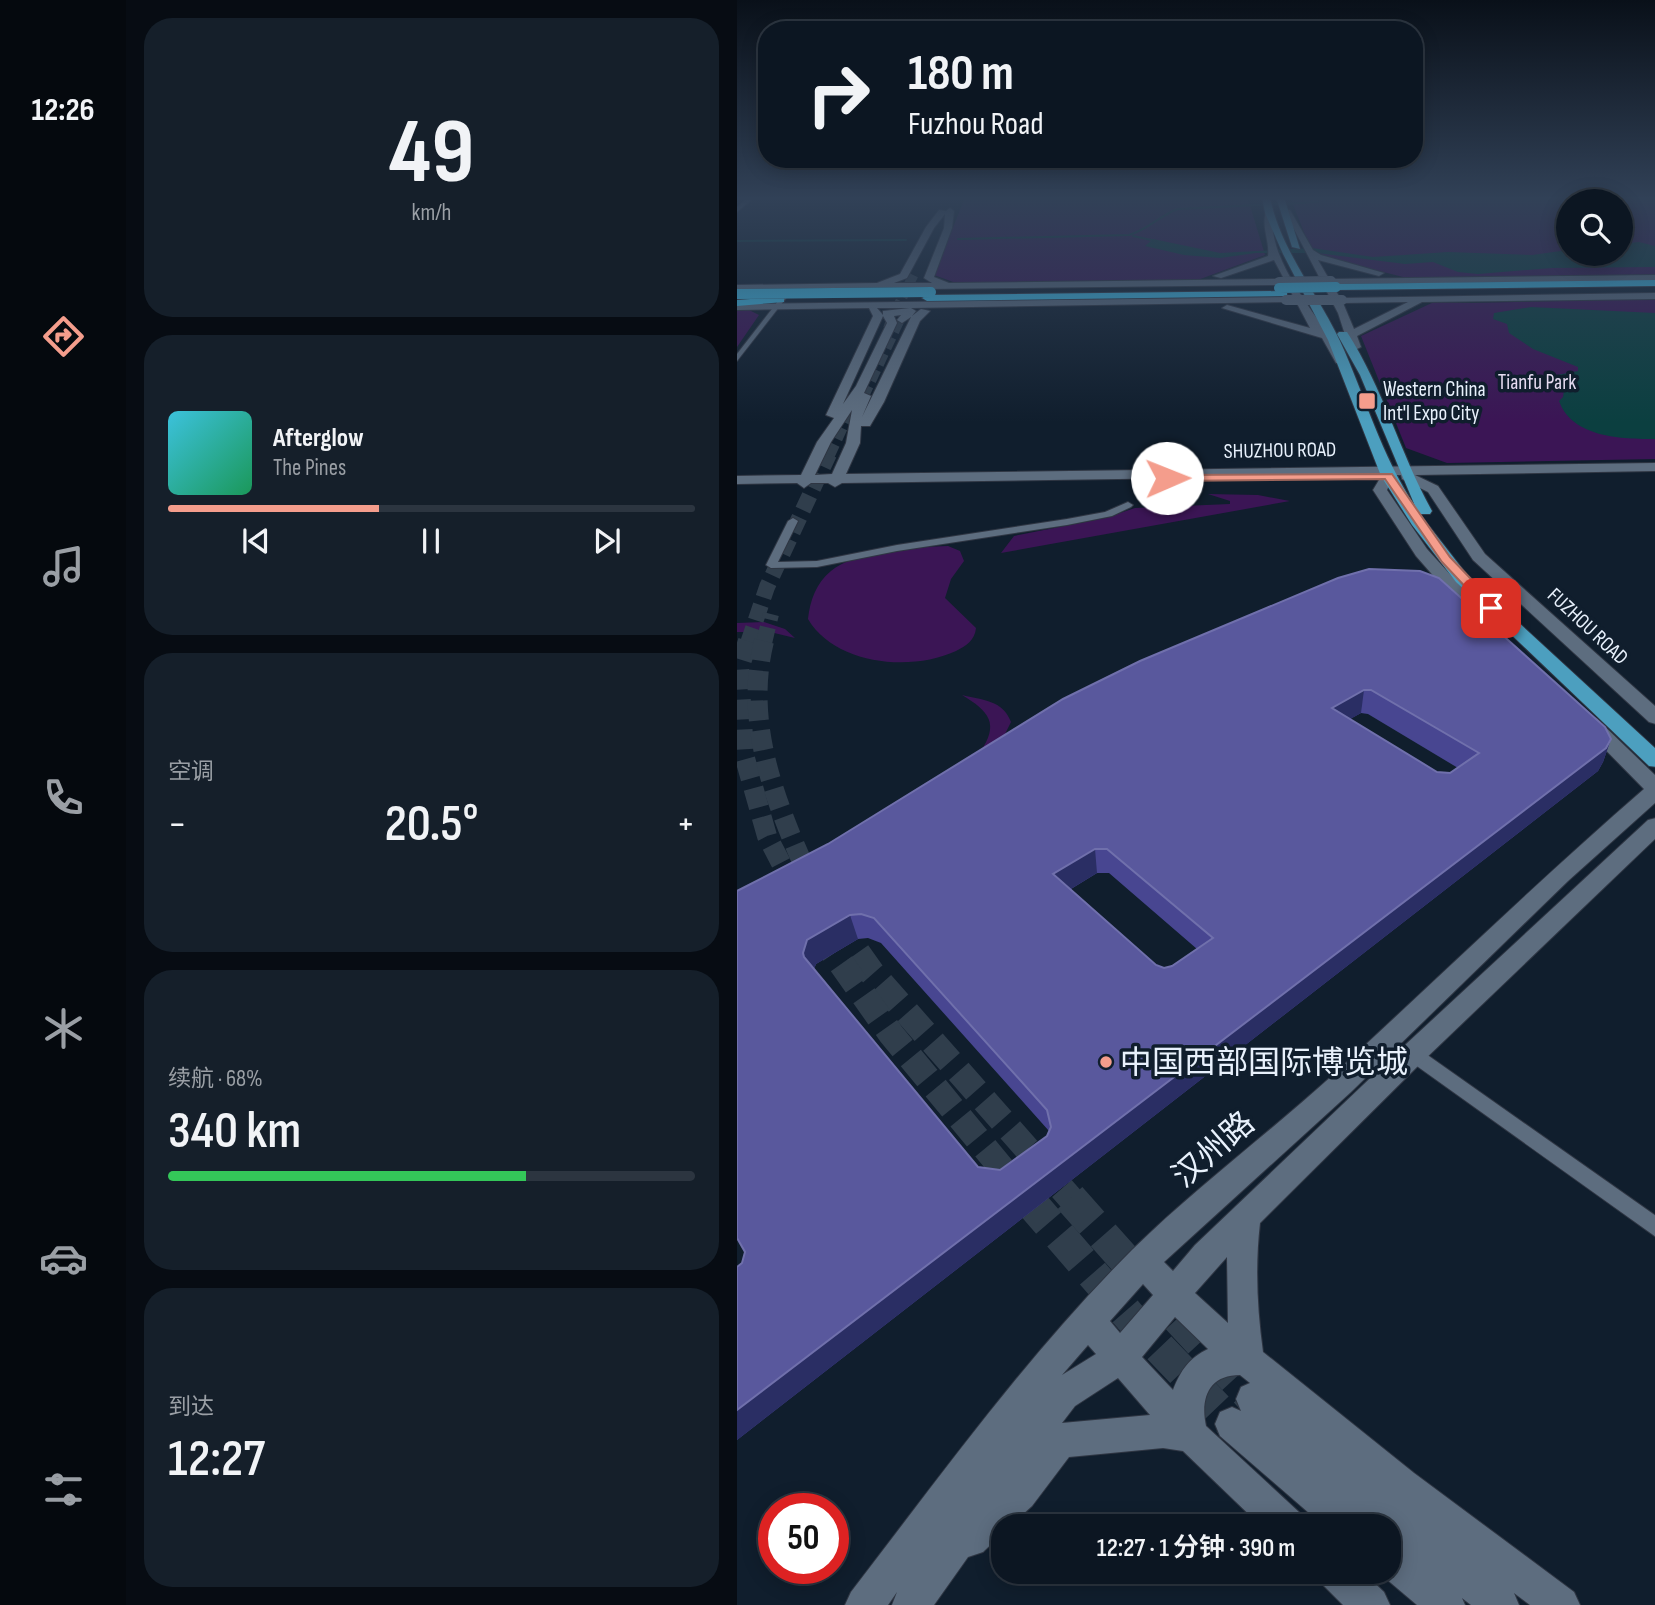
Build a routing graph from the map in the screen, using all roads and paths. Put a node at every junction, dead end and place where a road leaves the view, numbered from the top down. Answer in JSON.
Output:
{"nodes":[{"id":1,"x":1242,"y":272,"type":"edge"},
{"id":2,"x":1244,"y":272,"type":"edge"},
{"id":3,"x":1286,"y":272,"type":"edge"},
{"id":4,"x":1300,"y":272,"type":"edge"},
{"id":5,"x":1309,"y":272,"type":"edge"},
{"id":6,"x":1319,"y":272,"type":"edge"},
{"id":7,"x":1362,"y":272,"type":"edge"},
{"id":8,"x":1363,"y":272,"type":"edge"},
{"id":9,"x":917,"y":274,"type":"joint"},
{"id":10,"x":1655,"y":278,"type":"edge"},
{"id":11,"x":1655,"y":283,"type":"edge"},
{"id":12,"x":1243,"y":284,"type":"junction"},
{"id":13,"x":948,"y":286,"type":"junction"},
{"id":14,"x":875,"y":287,"type":"junction"},
{"id":15,"x":1361,"y":287,"type":"junction"},
{"id":16,"x":1415,"y":289,"type":"junction"},
{"id":17,"x":1337,"y":290,"type":"junction"},
{"id":18,"x":1655,"y":290,"type":"edge"},
{"id":19,"x":737,"y":291,"type":"edge"},
{"id":20,"x":792,"y":291,"type":"junction"},
{"id":21,"x":1282,"y":291,"type":"junction"},
{"id":22,"x":1204,"y":292,"type":"junction"},
{"id":23,"x":1268,"y":294,"type":"junction"},
{"id":24,"x":1655,"y":296,"type":"edge"},
{"id":25,"x":1377,"y":299,"type":"junction"},
{"id":26,"x":930,"y":300,"type":"junction"},
{"id":27,"x":1257,"y":301,"type":"junction"},
{"id":28,"x":737,"y":303,"type":"edge"},
{"id":29,"x":780,"y":303,"type":"junction"},
{"id":30,"x":948,"y":304,"type":"junction"},
{"id":31,"x":860,"y":305,"type":"junction"},
{"id":32,"x":873,"y":310,"type":"junction"},
{"id":33,"x":916,"y":313,"type":"junction"},
{"id":34,"x":1307,"y":313,"type":"junction"},
{"id":35,"x":1343,"y":313,"type":"junction"},
{"id":36,"x":886,"y":315,"type":"junction"},
{"id":37,"x":902,"y":320,"type":"junction"},
{"id":38,"x":1351,"y":335,"type":"junction"},
{"id":39,"x":1326,"y":336,"type":"junction"},
{"id":40,"x":737,"y":359,"type":"edge"},
{"id":41,"x":1346,"y":371,"type":"junction"},
{"id":42,"x":1366,"y":375,"type":"junction"},
{"id":43,"x":878,"y":384,"type":"dead end"},
{"id":44,"x":853,"y":385,"type":"tunnel mouth"},
{"id":45,"x":822,"y":447,"type":"junction"},
{"id":46,"x":851,"y":447,"type":"junction"},
{"id":47,"x":1655,"y":469,"type":"edge"},
{"id":48,"x":1396,"y":473,"type":"junction"},
{"id":49,"x":895,"y":475,"type":"junction"},
{"id":50,"x":836,"y":480,"type":"junction"},
{"id":51,"x":740,"y":481,"type":"edge"},
{"id":52,"x":805,"y":481,"type":"junction"},
{"id":53,"x":1128,"y":505,"type":"dead end"},
{"id":54,"x":793,"y":522,"type":"dead end"},
{"id":55,"x":1655,"y":718,"type":"edge"},
{"id":56,"x":1655,"y":742,"type":"edge"},
{"id":57,"x":1655,"y":761,"type":"edge"},
{"id":58,"x":1655,"y":790,"type":"edge"},
{"id":59,"x":1655,"y":825,"type":"edge"},
{"id":60,"x":1413,"y":1055,"type":"junction"},
{"id":61,"x":1246,"y":1219,"type":"junction"},
{"id":62,"x":1655,"y":1228,"type":"edge"},
{"id":63,"x":1142,"y":1262,"type":"junction"},
{"id":64,"x":1173,"y":1296,"type":"junction"},
{"id":65,"x":1087,"y":1320,"type":"junction"},
{"id":66,"x":1121,"y":1357,"type":"junction"},
{"id":67,"x":1248,"y":1358,"type":"junction"},
{"id":68,"x":1191,"y":1435,"type":"junction"},
{"id":69,"x":1274,"y":1514,"type":"edge"},
{"id":70,"x":1341,"y":1514,"type":"edge"},
{"id":71,"x":1379,"y":1514,"type":"edge"},
{"id":72,"x":1401,"y":1531,"type":"edge"},
{"id":73,"x":1401,"y":1567,"type":"edge"},
{"id":74,"x":1349,"y":1584,"type":"edge"},
{"id":75,"x":921,"y":1591,"type":"edge"},
{"id":76,"x":864,"y":1605,"type":"edge"},
{"id":77,"x":1372,"y":1605,"type":"edge"},
{"id":78,"x":1446,"y":1605,"type":"edge"},
{"id":79,"x":1500,"y":1605,"type":"edge"},
{"id":80,"x":1561,"y":1605,"type":"edge"}],
"edges":[{"from":1,"to":12,"type":"main road"},
{"from":2,"to":22,"type":"main road"},
{"from":3,"to":34,"type":"main road"},
{"from":4,"to":41,"type":"main road","name":"FUZHOU ROAD"},
{"from":5,"to":42,"type":"main road","name":"FUZHOU ROAD"},
{"from":6,"to":35,"type":"main road"},
{"from":7,"to":15,"type":"main road"},
{"from":8,"to":16,"type":"main road"},
{"from":9,"to":13,"type":"main road"},
{"from":9,"to":14,"type":"main road"},
{"from":10,"to":16,"type":"main road"},
{"from":11,"to":16,"type":"highway"},
{"from":12,"to":21,"type":"highway"},
{"from":12,"to":22,"type":"highway"},
{"from":12,"to":22,"type":"highway"},
{"from":13,"to":14,"type":"main road"},
{"from":13,"to":22,"type":"main road"},
{"from":14,"to":20,"type":"main road"},
{"from":15,"to":16,"type":"highway"},
{"from":15,"to":16,"type":"main road"},
{"from":15,"to":17,"type":"highway"},
{"from":15,"to":25,"type":"main road"},
{"from":16,"to":18,"type":"highway"},
{"from":16,"to":24,"type":"main road"},
{"from":16,"to":25,"type":"main road"},
{"from":16,"to":38,"type":"main road"},
{"from":17,"to":21,"type":"main road","bridge":true},
{"from":17,"to":21,"type":"main road","bridge":true},
{"from":17,"to":25,"type":"main road"},
{"from":19,"to":20,"type":"highway","bridge":true},
{"from":20,"to":26,"type":"highway","bridge":true},
{"from":20,"to":29,"type":"street"},
{"from":21,"to":23,"type":"highway"},
{"from":21,"to":27,"type":"main road"},
{"from":22,"to":23,"type":"highway"},
{"from":22,"to":26,"type":"highway"},
{"from":22,"to":27,"type":"main road"},
{"from":22,"to":30,"type":"main road"},
{"from":22,"to":39,"type":"main road"},
{"from":23,"to":27,"type":"main road"},
{"from":25,"to":35,"type":"main road"},
{"from":26,"to":29,"type":"highway"},
{"from":26,"to":30,"type":"main road"},
{"from":26,"to":33,"type":"main road"},
{"from":26,"to":46,"type":"main road"},
{"from":27,"to":34,"type":"main road"},
{"from":28,"to":29,"type":"main road"},
{"from":29,"to":31,"type":"main road"},
{"from":29,"to":40,"type":"street"},
{"from":30,"to":31,"type":"main road"},
{"from":31,"to":32,"type":"main road"},
{"from":32,"to":36,"type":"main road"},
{"from":32,"to":45,"type":"main road"},
{"from":33,"to":37,"type":"main road"},
{"from":33,"to":43,"type":"main road"},
{"from":34,"to":39,"type":"main road"},
{"from":35,"to":38,"type":"main road"},
{"from":36,"to":37,"type":"main road"},
{"from":36,"to":44,"type":"main road"},
{"from":36,"to":45,"type":"main road"},
{"from":37,"to":46,"type":"main road"},
{"from":38,"to":42,"type":"main road"},
{"from":39,"to":41,"type":"main road"},
{"from":41,"to":48,"type":"main road","name":"FUZHOU ROAD"},
{"from":42,"to":48,"type":"main road","name":"FUZHOU ROAD"},
{"from":45,"to":51,"type":"main road"},
{"from":45,"to":52,"type":"main road"},
{"from":46,"to":49,"type":"main road"},
{"from":46,"to":50,"type":"main road"},
{"from":47,"to":48,"type":"main road","name":"SHUZHOU ROAD"},
{"from":48,"to":49,"type":"main road","name":"SHUZHOU ROAD"},
{"from":48,"to":50,"type":"main road","name":"SHUZHOU ROAD"},
{"from":48,"to":55,"type":"main road","name":"FUZHOU ROAD"},
{"from":48,"to":56,"type":"main road","name":"FUZHOU ROAD"},
{"from":48,"to":57,"type":"main road","name":"FUZHOU ROAD"},
{"from":48,"to":58,"type":"main road","name":"FUZHOU ROAD"},
{"from":49,"to":50,"type":"main road","name":"SHUZHOU ROAD"},
{"from":50,"to":52,"type":"main road","name":"SHUZHOU ROAD"},
{"from":51,"to":52,"type":"main road","name":"SHUZHOU ROAD"},
{"from":53,"to":54,"type":"street"},
{"from":58,"to":63,"type":"main road","name":"汉州路"},
{"from":59,"to":60,"type":"main road"},
{"from":60,"to":61,"type":"main road"},
{"from":60,"to":62,"type":"street"},
{"from":61,"to":64,"type":"main road"},
{"from":61,"to":67,"type":"main road"},
{"from":63,"to":64,"type":"main road"},
{"from":63,"to":65,"type":"main road","name":"汉州路"},
{"from":64,"to":66,"type":"main road"},
{"from":64,"to":67,"type":"main road"},
{"from":65,"to":66,"type":"main road"},
{"from":65,"to":76,"type":"main road","name":"汉州路"},
{"from":66,"to":68,"type":"main road"},
{"from":66,"to":75,"type":"main road"},
{"from":67,"to":68,"type":"main road"},
{"from":67,"to":80,"type":"main road"},
{"from":68,"to":69,"type":"main road"},
{"from":68,"to":75,"type":"main road"},
{"from":70,"to":71,"type":"main road"},
{"from":72,"to":79,"type":"main road"},
{"from":73,"to":78,"type":"main road"},
{"from":74,"to":77,"type":"main road"}]}
